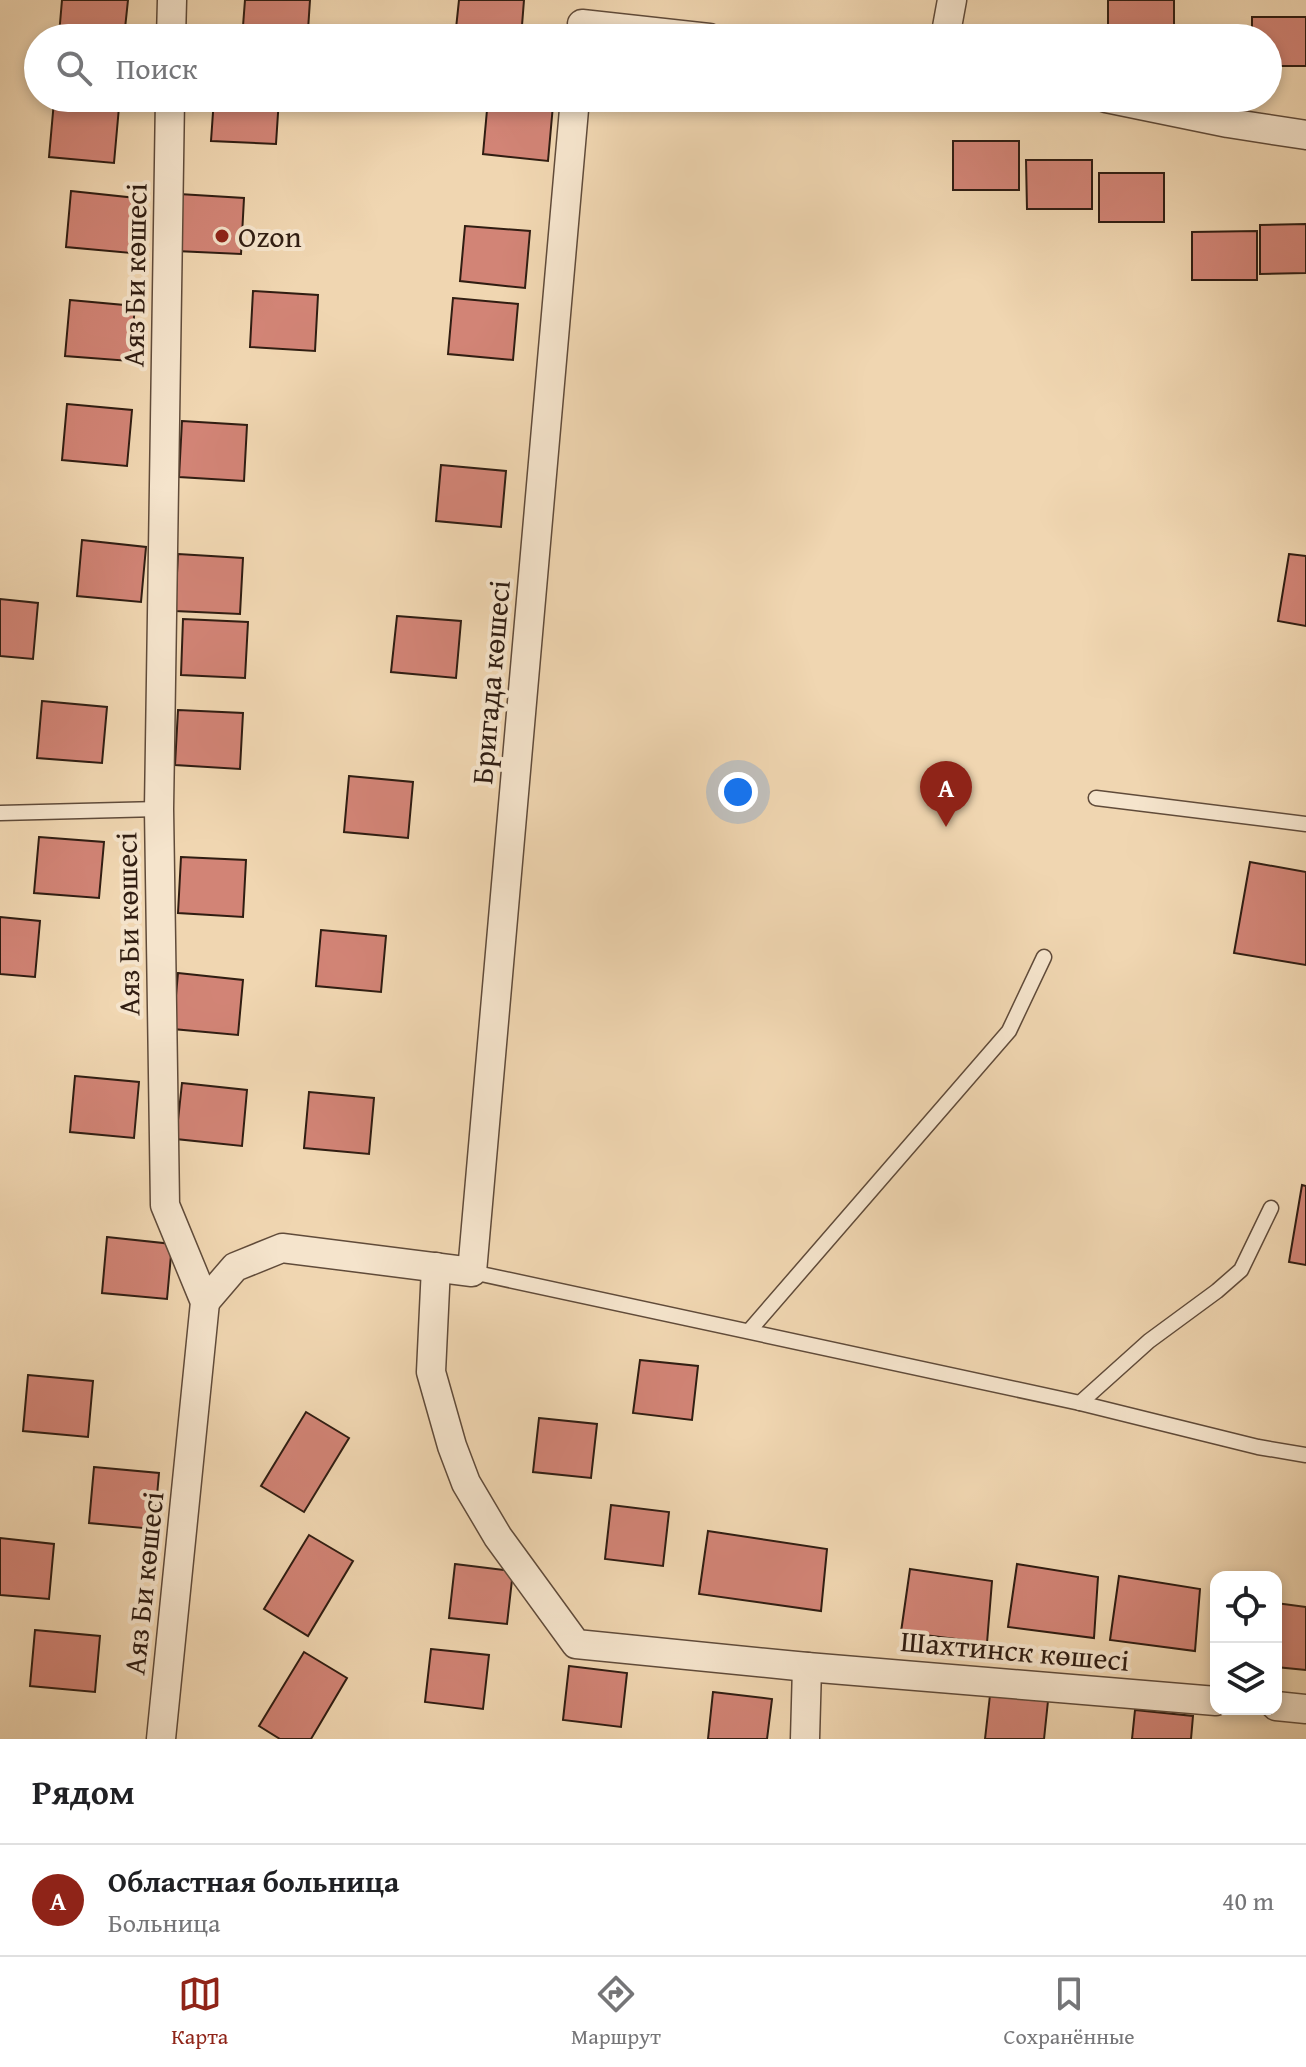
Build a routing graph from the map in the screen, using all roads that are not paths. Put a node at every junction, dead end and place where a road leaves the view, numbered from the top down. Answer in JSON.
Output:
{"nodes":[{"id":1,"x":172,"y":0,"type":"edge"},
{"id":2,"x":952,"y":0,"type":"edge"},
{"id":3,"x":582,"y":21,"type":"edge"},
{"id":4,"x":171,"y":24,"type":"edge"},
{"id":5,"x":604,"y":24,"type":"edge"},
{"id":6,"x":948,"y":24,"type":"edge"},
{"id":7,"x":170,"y":112,"type":"edge"},
{"id":8,"x":574,"y":112,"type":"edge"},
{"id":9,"x":1174,"y":112,"type":"edge"},
{"id":10,"x":1306,"y":135,"type":"edge"},
{"id":11,"x":1096,"y":798,"type":"dead end"},
{"id":12,"x":159,"y":809,"type":"junction"},
{"id":13,"x":0,"y":813,"type":"edge"},
{"id":14,"x":1306,"y":824,"type":"edge"},
{"id":15,"x":1044,"y":957,"type":"dead end"},
{"id":16,"x":1271,"y":1208,"type":"dead end"},
{"id":17,"x":436,"y":1267,"type":"junction"},
{"id":18,"x":472,"y":1272,"type":"junction"},
{"id":19,"x":205,"y":1302,"type":"junction"},
{"id":20,"x":749,"y":1331,"type":"junction"},
{"id":21,"x":1080,"y":1403,"type":"junction"},
{"id":22,"x":1306,"y":1455,"type":"edge"},
{"id":23,"x":807,"y":1667,"type":"junction"},
{"id":24,"x":1210,"y":1701,"type":"edge"},
{"id":25,"x":1282,"y":1707,"type":"edge"},
{"id":26,"x":1306,"y":1709,"type":"edge"},
{"id":27,"x":161,"y":1739,"type":"edge"},
{"id":28,"x":805,"y":1739,"type":"edge"}],
"edges":[{"from":1,"to":4,"type":"street"},
{"from":2,"to":6,"type":"street"},
{"from":3,"to":5,"type":"street"},
{"from":7,"to":12,"type":"street","name":"Аяз Би көшесі"},
{"from":8,"to":18,"type":"street","name":"Бригада көшесі"},
{"from":9,"to":10,"type":"street"},
{"from":11,"to":14,"type":"lane"},
{"from":12,"to":13,"type":"lane"},
{"from":12,"to":19,"type":"street","name":"Аяз Би көшесі"},
{"from":15,"to":20,"type":"lane"},
{"from":16,"to":21,"type":"lane"},
{"from":17,"to":18,"type":"street"},
{"from":17,"to":19,"type":"street"},
{"from":17,"to":23,"type":"street","name":"Шахтинск көшесі"},
{"from":18,"to":20,"type":"lane"},
{"from":19,"to":27,"type":"street","name":"Аяз Би көшесі"},
{"from":20,"to":21,"type":"lane"},
{"from":21,"to":22,"type":"lane"},
{"from":23,"to":24,"type":"street","name":"Шахтинск көшесі"},
{"from":23,"to":28,"type":"street"},
{"from":25,"to":26,"type":"street"}]}
